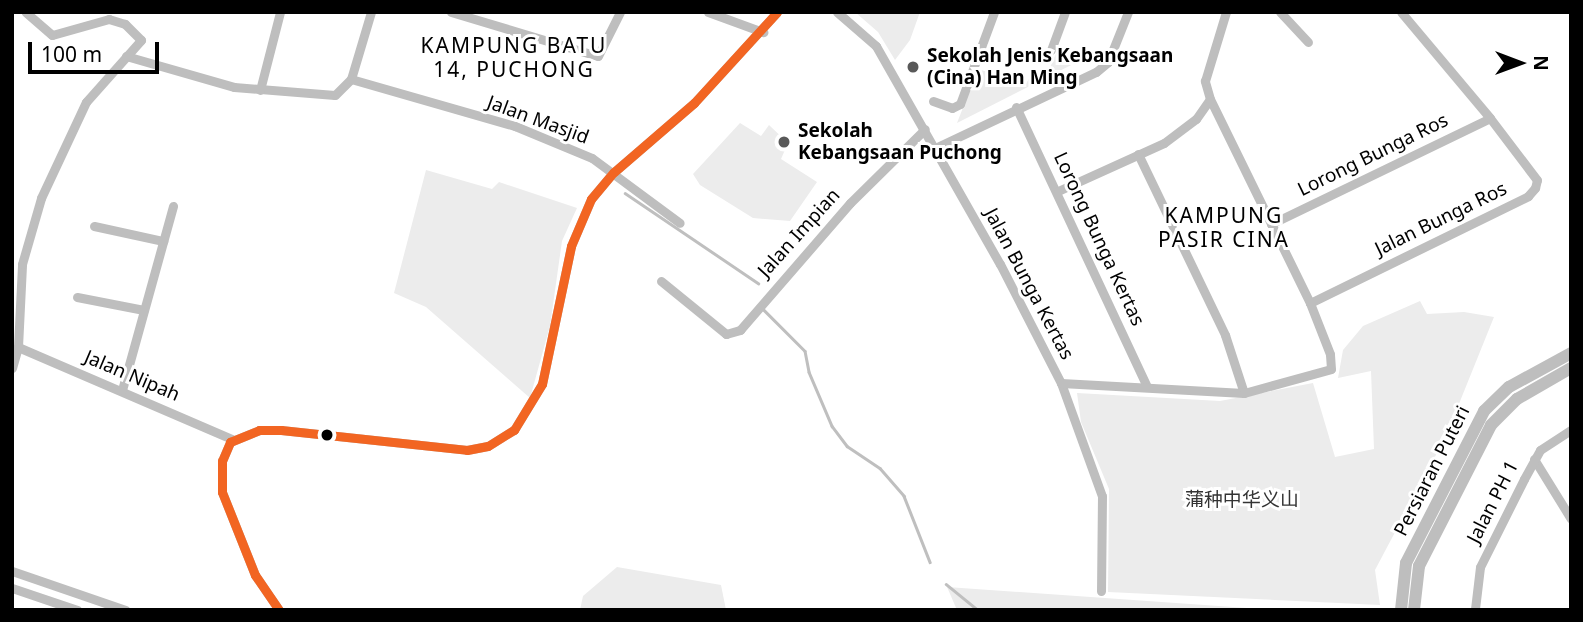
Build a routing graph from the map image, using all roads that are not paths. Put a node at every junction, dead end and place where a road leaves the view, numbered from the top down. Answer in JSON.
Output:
{"nodes":[{"id":1,"x":26,"y":12,"type":"edge"},
{"id":2,"x":280,"y":12,"type":"edge"},
{"id":3,"x":371,"y":12,"type":"edge"},
{"id":4,"x":451,"y":12,"type":"edge"},
{"id":5,"x":620,"y":12,"type":"edge"},
{"id":6,"x":708,"y":12,"type":"edge"},
{"id":7,"x":777,"y":12,"type":"edge"},
{"id":8,"x":837,"y":12,"type":"edge"},
{"id":9,"x":994,"y":12,"type":"edge"},
{"id":10,"x":1065,"y":12,"type":"edge"},
{"id":11,"x":1128,"y":12,"type":"edge"},
{"id":12,"x":1226,"y":12,"type":"edge"},
{"id":13,"x":1280,"y":12,"type":"edge"},
{"id":14,"x":1401,"y":12,"type":"edge"},
{"id":15,"x":762,"y":32,"type":"junction"},
{"id":16,"x":1308,"y":42,"type":"dead end"},
{"id":17,"x":1051,"y":50,"type":"dead end"},
{"id":18,"x":127,"y":56,"type":"junction"},
{"id":19,"x":351,"y":79,"type":"junction"},
{"id":20,"x":260,"y":90,"type":"junction"},
{"id":21,"x":1210,"y":99,"type":"junction"},
{"id":22,"x":933,"y":101,"type":"dead end"},
{"id":23,"x":1016,"y":107,"type":"junction"},
{"id":24,"x":1490,"y":118,"type":"junction"},
{"id":25,"x":925,"y":129,"type":"junction"},
{"id":26,"x":935,"y":148,"type":"junction"},
{"id":27,"x":1138,"y":154,"type":"junction"},
{"id":28,"x":614,"y":172,"type":"junction"},
{"id":29,"x":1058,"y":191,"type":"junction"},
{"id":30,"x":173,"y":206,"type":"dead end"},
{"id":31,"x":680,"y":223,"type":"dead end"},
{"id":32,"x":1271,"y":223,"type":"junction"},
{"id":33,"x":94,"y":226,"type":"dead end"},
{"id":34,"x":163,"y":241,"type":"junction"},
{"id":35,"x":661,"y":281,"type":"dead end"},
{"id":36,"x":77,"y":297,"type":"dead end"},
{"id":37,"x":1310,"y":303,"type":"junction"},
{"id":38,"x":144,"y":310,"type":"junction"},
{"id":39,"x":18,"y":347,"type":"junction"},
{"id":40,"x":1571,"y":353,"type":"edge"},
{"id":41,"x":12,"y":368,"type":"edge"},
{"id":42,"x":1571,"y":368,"type":"edge"},
{"id":43,"x":1061,"y":383,"type":"junction"},
{"id":44,"x":1147,"y":387,"type":"junction"},
{"id":45,"x":122,"y":390,"type":"junction"},
{"id":46,"x":1244,"y":393,"type":"junction"},
{"id":47,"x":1571,"y":430,"type":"edge"},
{"id":48,"x":232,"y":439,"type":"junction"},
{"id":49,"x":1534,"y":459,"type":"junction"},
{"id":50,"x":1571,"y":519,"type":"edge"},
{"id":51,"x":12,"y":571,"type":"edge"},
{"id":52,"x":12,"y":588,"type":"edge"},
{"id":53,"x":1101,"y":591,"type":"dead end"},
{"id":54,"x":96,"y":605,"type":"edge"},
{"id":55,"x":1475,"y":609,"type":"edge"},
{"id":56,"x":77,"y":610,"type":"edge"},
{"id":57,"x":125,"y":610,"type":"edge"},
{"id":58,"x":278,"y":610,"type":"edge"},
{"id":59,"x":1401,"y":610,"type":"edge"},
{"id":60,"x":1414,"y":610,"type":"edge"}],
"edges":[{"from":1,"to":18,"type":"street"},
{"from":2,"to":20,"type":"street"},
{"from":3,"to":19,"type":"street"},
{"from":4,"to":5,"type":"street"},
{"from":6,"to":15,"type":"street"},
{"from":7,"to":15,"type":"street"},
{"from":8,"to":25,"type":"street","name":"Jalan Bunga Kertas"},
{"from":9,"to":22,"type":"street"},
{"from":10,"to":17,"type":"street"},
{"from":11,"to":23,"type":"street"},
{"from":12,"to":21,"type":"street"},
{"from":13,"to":16,"type":"street"},
{"from":14,"to":24,"type":"street","name":"Jalan Bunga Ros"},
{"from":15,"to":28,"type":"street"},
{"from":18,"to":20,"type":"street"},
{"from":18,"to":39,"type":"street"},
{"from":19,"to":20,"type":"street"},
{"from":19,"to":28,"type":"street","name":"Jalan Masjid"},
{"from":21,"to":27,"type":"street"},
{"from":21,"to":32,"type":"street"},
{"from":23,"to":26,"type":"street"},
{"from":23,"to":29,"type":"street","name":"Lorong Bunga Kertas"},
{"from":24,"to":32,"type":"street","name":"Lorong Bunga Ros"},
{"from":24,"to":37,"type":"street","name":"Jalan Bunga Ros"},
{"from":25,"to":26,"type":"street","name":"Jalan Bunga Kertas"},
{"from":25,"to":35,"type":"street","name":"Jalan Impian"},
{"from":26,"to":43,"type":"street","name":"Jalan Bunga Kertas"},
{"from":27,"to":29,"type":"street"},
{"from":27,"to":46,"type":"street"},
{"from":28,"to":31,"type":"street","name":"Jalan Masjid"},
{"from":28,"to":48,"type":"street"},
{"from":29,"to":44,"type":"street","name":"Lorong Bunga Kertas"},
{"from":30,"to":34,"type":"street"},
{"from":32,"to":37,"type":"street"},
{"from":33,"to":34,"type":"street"},
{"from":34,"to":38,"type":"street"},
{"from":36,"to":38,"type":"street"},
{"from":37,"to":46,"type":"street","name":"Jalan Bunga Kertas"},
{"from":38,"to":45,"type":"street"},
{"from":39,"to":41,"type":"street"},
{"from":39,"to":45,"type":"street","name":"Jalan Nipah"},
{"from":40,"to":59,"type":"main road","name":"Persiaran Puteri"},
{"from":42,"to":60,"type":"main road","name":"Persiaran Puteri"},
{"from":43,"to":44,"type":"street","name":"Jalan Bunga Kertas"},
{"from":43,"to":53,"type":"street"},
{"from":44,"to":46,"type":"street","name":"Jalan Bunga Kertas"},
{"from":45,"to":48,"type":"street","name":"Jalan Nipah"},
{"from":47,"to":49,"type":"street","name":"Jalan PH 1"},
{"from":48,"to":58,"type":"street"},
{"from":49,"to":50,"type":"street"},
{"from":49,"to":55,"type":"street","name":"Jalan PH 1"},
{"from":51,"to":54,"type":"street"},
{"from":52,"to":56,"type":"street"},
{"from":54,"to":57,"type":"street"}]}
